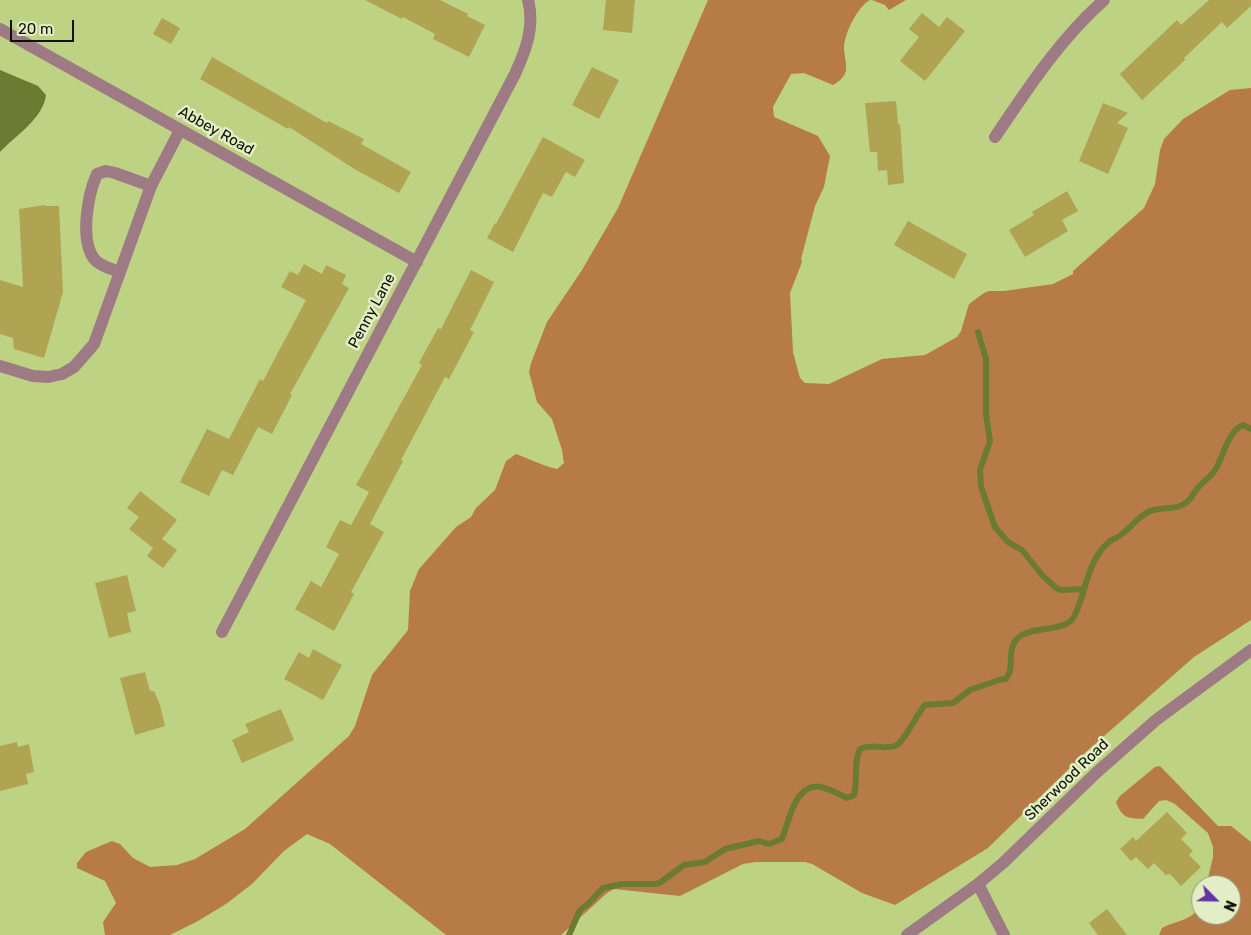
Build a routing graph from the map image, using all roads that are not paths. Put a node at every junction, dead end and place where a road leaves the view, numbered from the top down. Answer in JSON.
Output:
{"nodes":[{"id":1,"x":528,"y":0,"type":"edge"},
{"id":2,"x":1104,"y":0,"type":"edge"},
{"id":3,"x":0,"y":29,"type":"edge"},
{"id":4,"x":180,"y":130,"type":"junction"},
{"id":5,"x":994,"y":137,"type":"dead end"},
{"id":6,"x":151,"y":186,"type":"junction"},
{"id":7,"x":417,"y":262,"type":"junction"},
{"id":8,"x":120,"y":272,"type":"junction"},
{"id":9,"x":0,"y":366,"type":"edge"},
{"id":10,"x":222,"y":632,"type":"dead end"},
{"id":11,"x":1251,"y":650,"type":"edge"},
{"id":12,"x":978,"y":884,"type":"junction"},
{"id":13,"x":907,"y":935,"type":"edge"},
{"id":14,"x":1004,"y":935,"type":"edge"}],
"edges":[{"from":1,"to":7,"type":"street","name":"Penny Lane"},
{"from":2,"to":5,"type":"street"},
{"from":3,"to":4,"type":"street","name":"Abbey Road"},
{"from":4,"to":6,"type":"street"},
{"from":4,"to":7,"type":"street","name":"Abbey Road"},
{"from":6,"to":8,"type":"street"},
{"from":6,"to":8,"type":"street"},
{"from":7,"to":10,"type":"street","name":"Penny Lane"},
{"from":8,"to":9,"type":"street"},
{"from":11,"to":12,"type":"street","name":"Sherwood Road"},
{"from":12,"to":13,"type":"street","name":"Sherwood Road"},
{"from":12,"to":14,"type":"street"}]}
